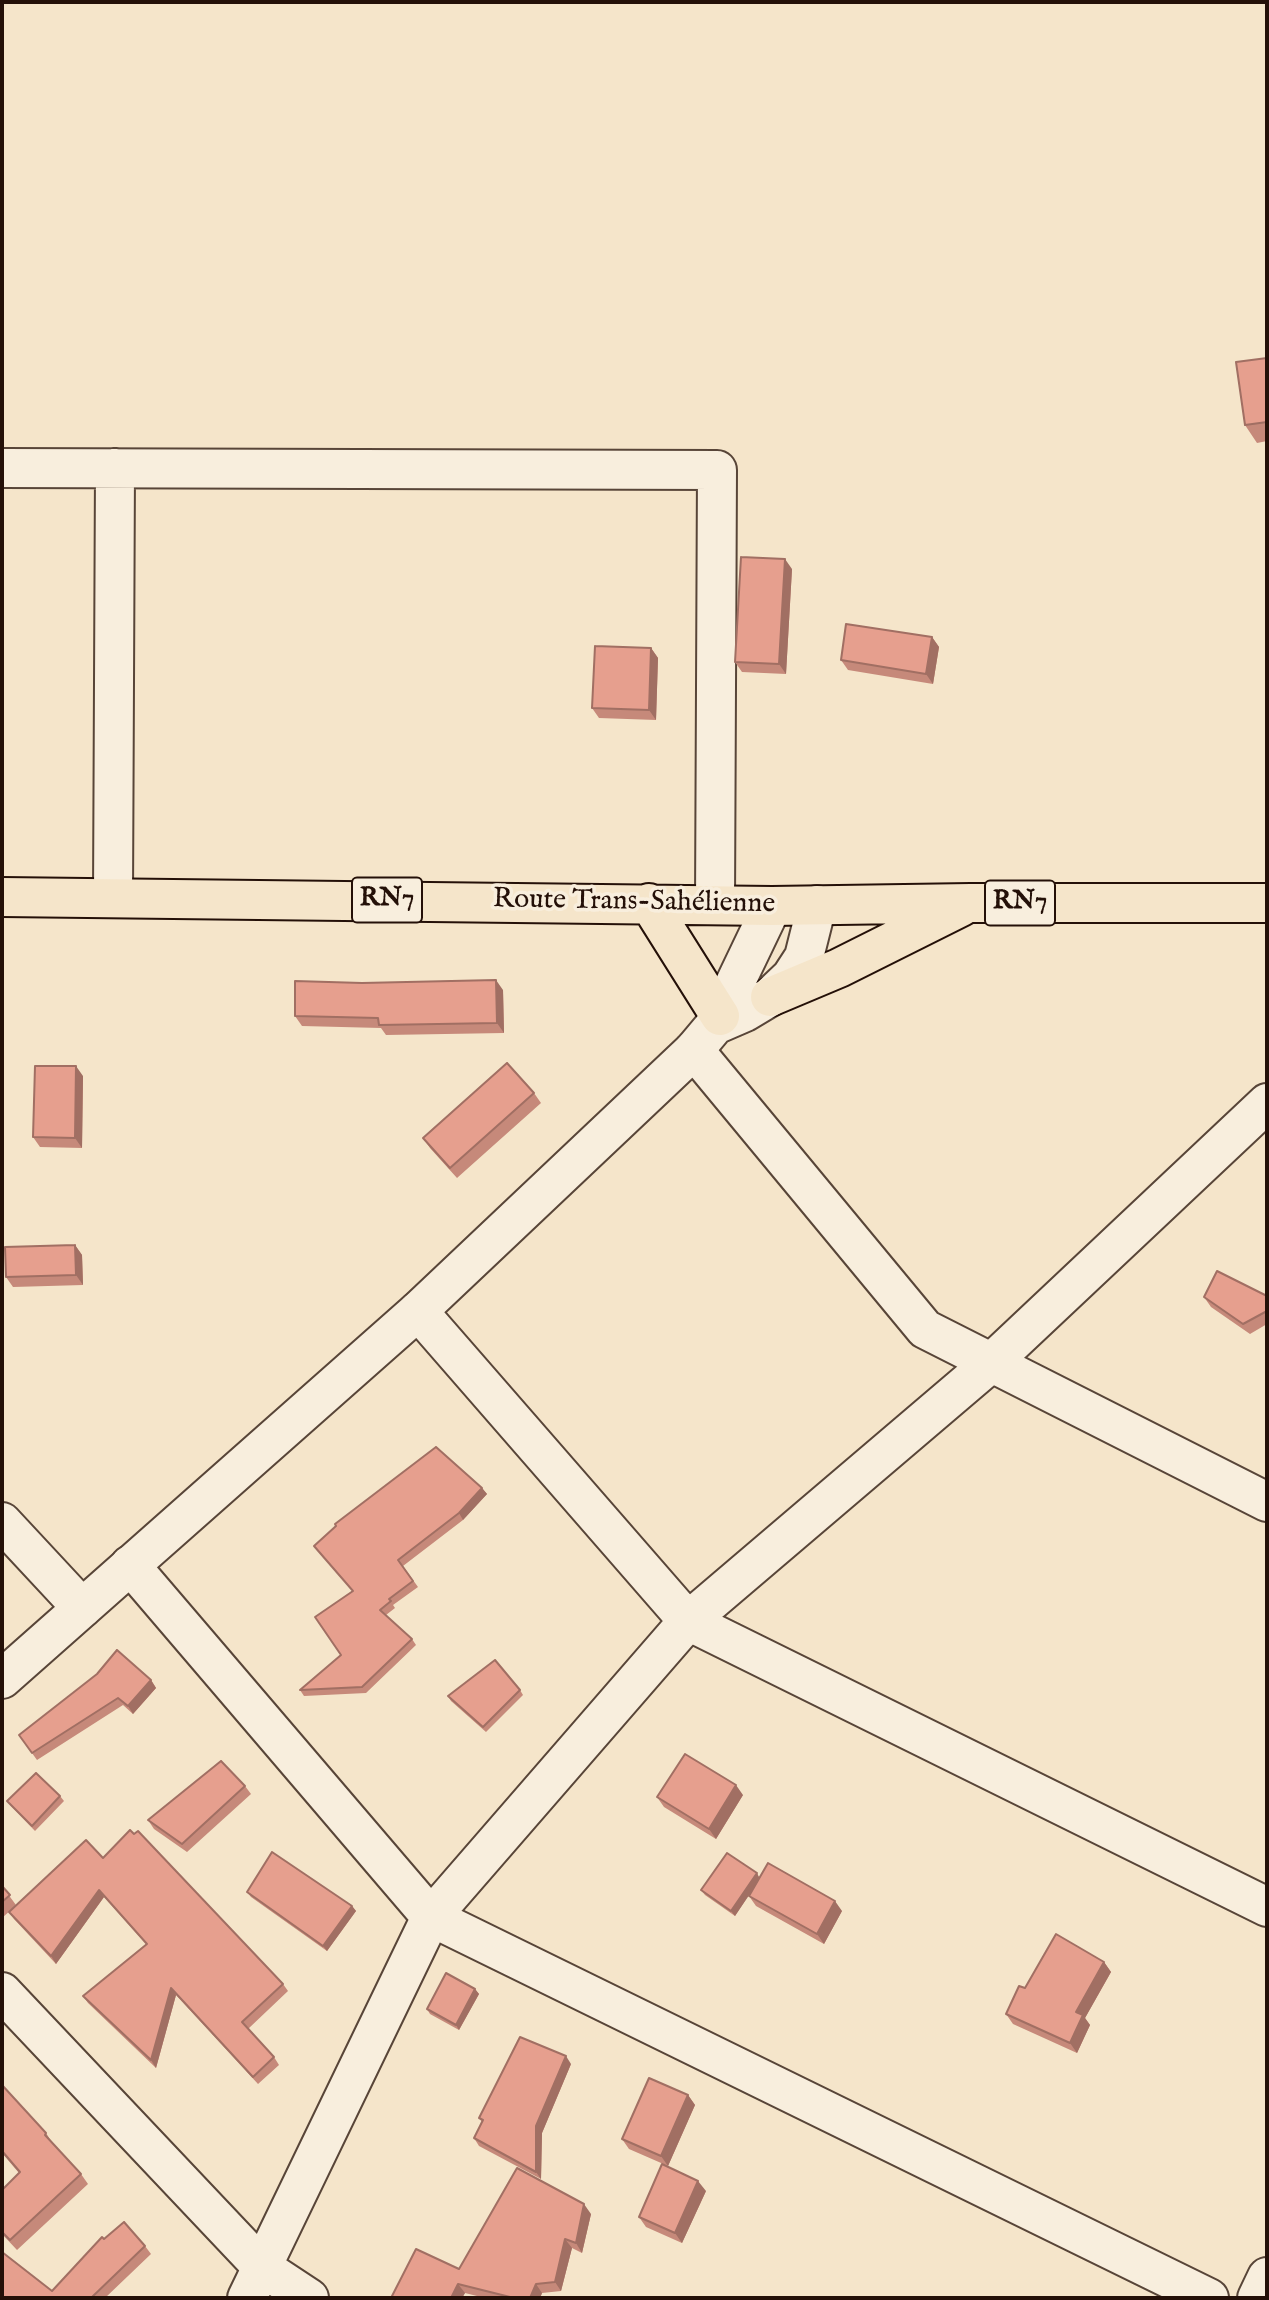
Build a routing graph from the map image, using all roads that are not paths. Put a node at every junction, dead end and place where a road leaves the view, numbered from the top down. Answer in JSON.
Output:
{"nodes":[{"id":1,"x":2,"y":468,"type":"edge"},
{"id":2,"x":115,"y":468,"type":"junction"},
{"id":3,"x":113,"y":896,"type":"junction"},
{"id":4,"x":2,"y":897,"type":"edge"},
{"id":5,"x":971,"y":902,"type":"junction"},
{"id":6,"x":649,"y":903,"type":"junction"},
{"id":7,"x":1267,"y":903,"type":"edge"},
{"id":8,"x":715,"y":904,"type":"junction"},
{"id":9,"x":817,"y":905,"type":"junction"},
{"id":10,"x":772,"y":906,"type":"junction"},
{"id":11,"x":770,"y":997,"type":"junction"},
{"id":12,"x":710,"y":1030,"type":"junction"},
{"id":13,"x":1267,"y":1103,"type":"edge"},
{"id":14,"x":418,"y":1311,"type":"junction"},
{"id":15,"x":992,"y":1362,"type":"junction"},
{"id":16,"x":1267,"y":1502,"type":"edge"},
{"id":17,"x":2,"y":1522,"type":"edge"},
{"id":18,"x":130,"y":1565,"type":"junction"},
{"id":19,"x":82,"y":1608,"type":"junction"},
{"id":20,"x":688,"y":1621,"type":"junction"},
{"id":21,"x":2,"y":1679,"type":"edge"},
{"id":22,"x":1267,"y":1907,"type":"edge"},
{"id":23,"x":431,"y":1917,"type":"junction"},
{"id":24,"x":2,"y":1992,"type":"edge"},
{"id":25,"x":1267,"y":2277,"type":"edge"},
{"id":26,"x":254,"y":2283,"type":"edge"},
{"id":27,"x":309,"y":2298,"type":"edge"},
{"id":28,"x":1209,"y":2298,"type":"edge"},
{"id":29,"x":1257,"y":2298,"type":"edge"}],
"edges":[{"from":1,"to":2,"type":"street"},
{"from":2,"to":3,"type":"street"},
{"from":2,"to":8,"type":"street"},
{"from":3,"to":4,"type":"highway","name":"Route Trans-Sahélienne","number":"RN7"},
{"from":3,"to":6,"type":"highway","name":"Route Trans-Sahélienne","number":"RN7"},
{"from":5,"to":7,"type":"highway","name":"Route Trans-Sahélienne","number":"RN7"},
{"from":5,"to":9,"type":"highway","name":"Route Trans-Sahélienne","number":"RN7"},
{"from":5,"to":11,"type":"highway"},
{"from":6,"to":8,"type":"highway","name":"Route Trans-Sahélienne","number":"RN7"},
{"from":6,"to":12,"type":"highway"},
{"from":8,"to":10,"type":"highway","name":"Route Trans-Sahélienne","number":"RN7"},
{"from":9,"to":10,"type":"highway","name":"Route Trans-Sahélienne","number":"RN7"},
{"from":9,"to":11,"type":"street"},
{"from":10,"to":12,"type":"street"},
{"from":11,"to":12,"type":"street"},
{"from":12,"to":14,"type":"street"},
{"from":12,"to":15,"type":"street"},
{"from":13,"to":15,"type":"street"},
{"from":14,"to":18,"type":"street"},
{"from":14,"to":20,"type":"street"},
{"from":15,"to":16,"type":"street"},
{"from":15,"to":20,"type":"street"},
{"from":17,"to":19,"type":"street"},
{"from":18,"to":19,"type":"street"},
{"from":18,"to":23,"type":"street"},
{"from":19,"to":21,"type":"street"},
{"from":20,"to":22,"type":"street"},
{"from":20,"to":23,"type":"street"},
{"from":23,"to":26,"type":"street"},
{"from":23,"to":28,"type":"street"},
{"from":24,"to":26,"type":"street"},
{"from":25,"to":29,"type":"street"},
{"from":26,"to":27,"type":"street"}]}
